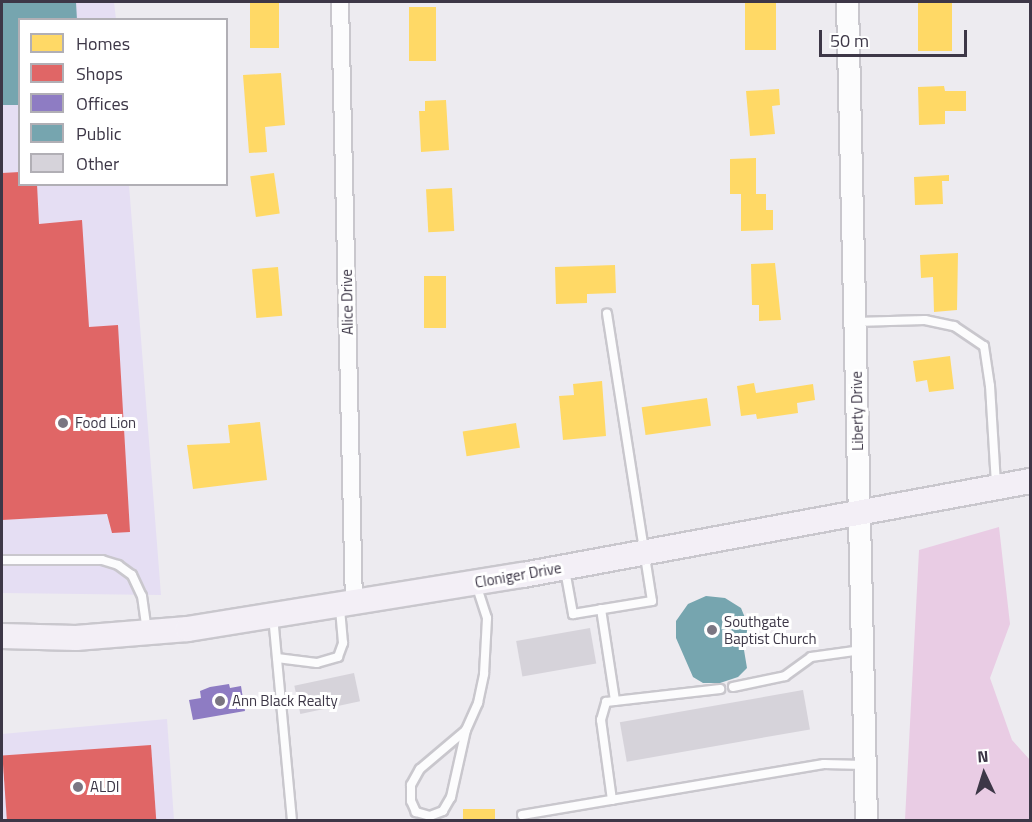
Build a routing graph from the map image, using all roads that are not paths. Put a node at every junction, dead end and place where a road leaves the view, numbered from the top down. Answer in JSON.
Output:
{"nodes":[{"id":1,"x":340,"y":2,"type":"edge"},
{"id":2,"x":847,"y":2,"type":"edge"},
{"id":3,"x":607,"y":314,"type":"dead end"},
{"id":4,"x":855,"y":322,"type":"junction"},
{"id":5,"x":1030,"y":481,"type":"edge"},
{"id":6,"x":996,"y":487,"type":"junction"},
{"id":7,"x":859,"y":512,"type":"junction"},
{"id":8,"x":644,"y":552,"type":"junction"},
{"id":9,"x":2,"y":560,"type":"edge"},
{"id":10,"x":564,"y":567,"type":"junction"},
{"id":11,"x":476,"y":583,"type":"junction"},
{"id":12,"x":347,"y":604,"type":"junction"},
{"id":13,"x":601,"y":609,"type":"junction"},
{"id":14,"x":273,"y":616,"type":"junction"},
{"id":15,"x":147,"y":633,"type":"junction"},
{"id":16,"x":2,"y":636,"type":"edge"},
{"id":17,"x":862,"y":650,"type":"junction"},
{"id":18,"x":277,"y":658,"type":"junction"},
{"id":19,"x":733,"y":687,"type":"dead end"},
{"id":20,"x":720,"y":689,"type":"dead end"},
{"id":21,"x":615,"y":701,"type":"junction"},
{"id":22,"x":466,"y":730,"type":"junction"},
{"id":23,"x":864,"y":765,"type":"junction"},
{"id":24,"x":612,"y":800,"type":"junction"},
{"id":25,"x":522,"y":815,"type":"dead end"},
{"id":26,"x":292,"y":820,"type":"edge"},
{"id":27,"x":866,"y":820,"type":"edge"}],
"edges":[{"from":1,"to":12,"type":"street","name":"Alice Drive"},
{"from":2,"to":4,"type":"street","name":"Liberty Drive"},
{"from":3,"to":8,"type":"lane"},
{"from":4,"to":6,"type":"lane"},
{"from":4,"to":7,"type":"street","name":"Liberty Drive"},
{"from":5,"to":6,"type":"main road","name":"Cloniger Drive"},
{"from":6,"to":7,"type":"main road","name":"Cloniger Drive"},
{"from":7,"to":8,"type":"main road","name":"Cloniger Drive"},
{"from":7,"to":17,"type":"street","name":"Liberty Drive"},
{"from":8,"to":10,"type":"main road","name":"Cloniger Drive"},
{"from":8,"to":13,"type":"lane"},
{"from":9,"to":15,"type":"lane"},
{"from":10,"to":11,"type":"main road","name":"Cloniger Drive"},
{"from":10,"to":13,"type":"lane"},
{"from":11,"to":12,"type":"main road","name":"Cloniger Drive"},
{"from":11,"to":22,"type":"lane"},
{"from":12,"to":14,"type":"main road","name":"Cloniger Drive"},
{"from":12,"to":18,"type":"lane"},
{"from":13,"to":21,"type":"lane"},
{"from":14,"to":15,"type":"main road","name":"Cloniger Drive"},
{"from":14,"to":18,"type":"lane"},
{"from":15,"to":16,"type":"main road","name":"Cloniger Drive"},
{"from":17,"to":19,"type":"lane"},
{"from":17,"to":23,"type":"street","name":"Liberty Drive"},
{"from":18,"to":26,"type":"lane"},
{"from":20,"to":21,"type":"lane"},
{"from":21,"to":24,"type":"lane"},
{"from":22,"to":22,"type":"lane"},
{"from":23,"to":24,"type":"lane"},
{"from":23,"to":27,"type":"street","name":"Liberty Drive"},
{"from":24,"to":25,"type":"lane"}]}
